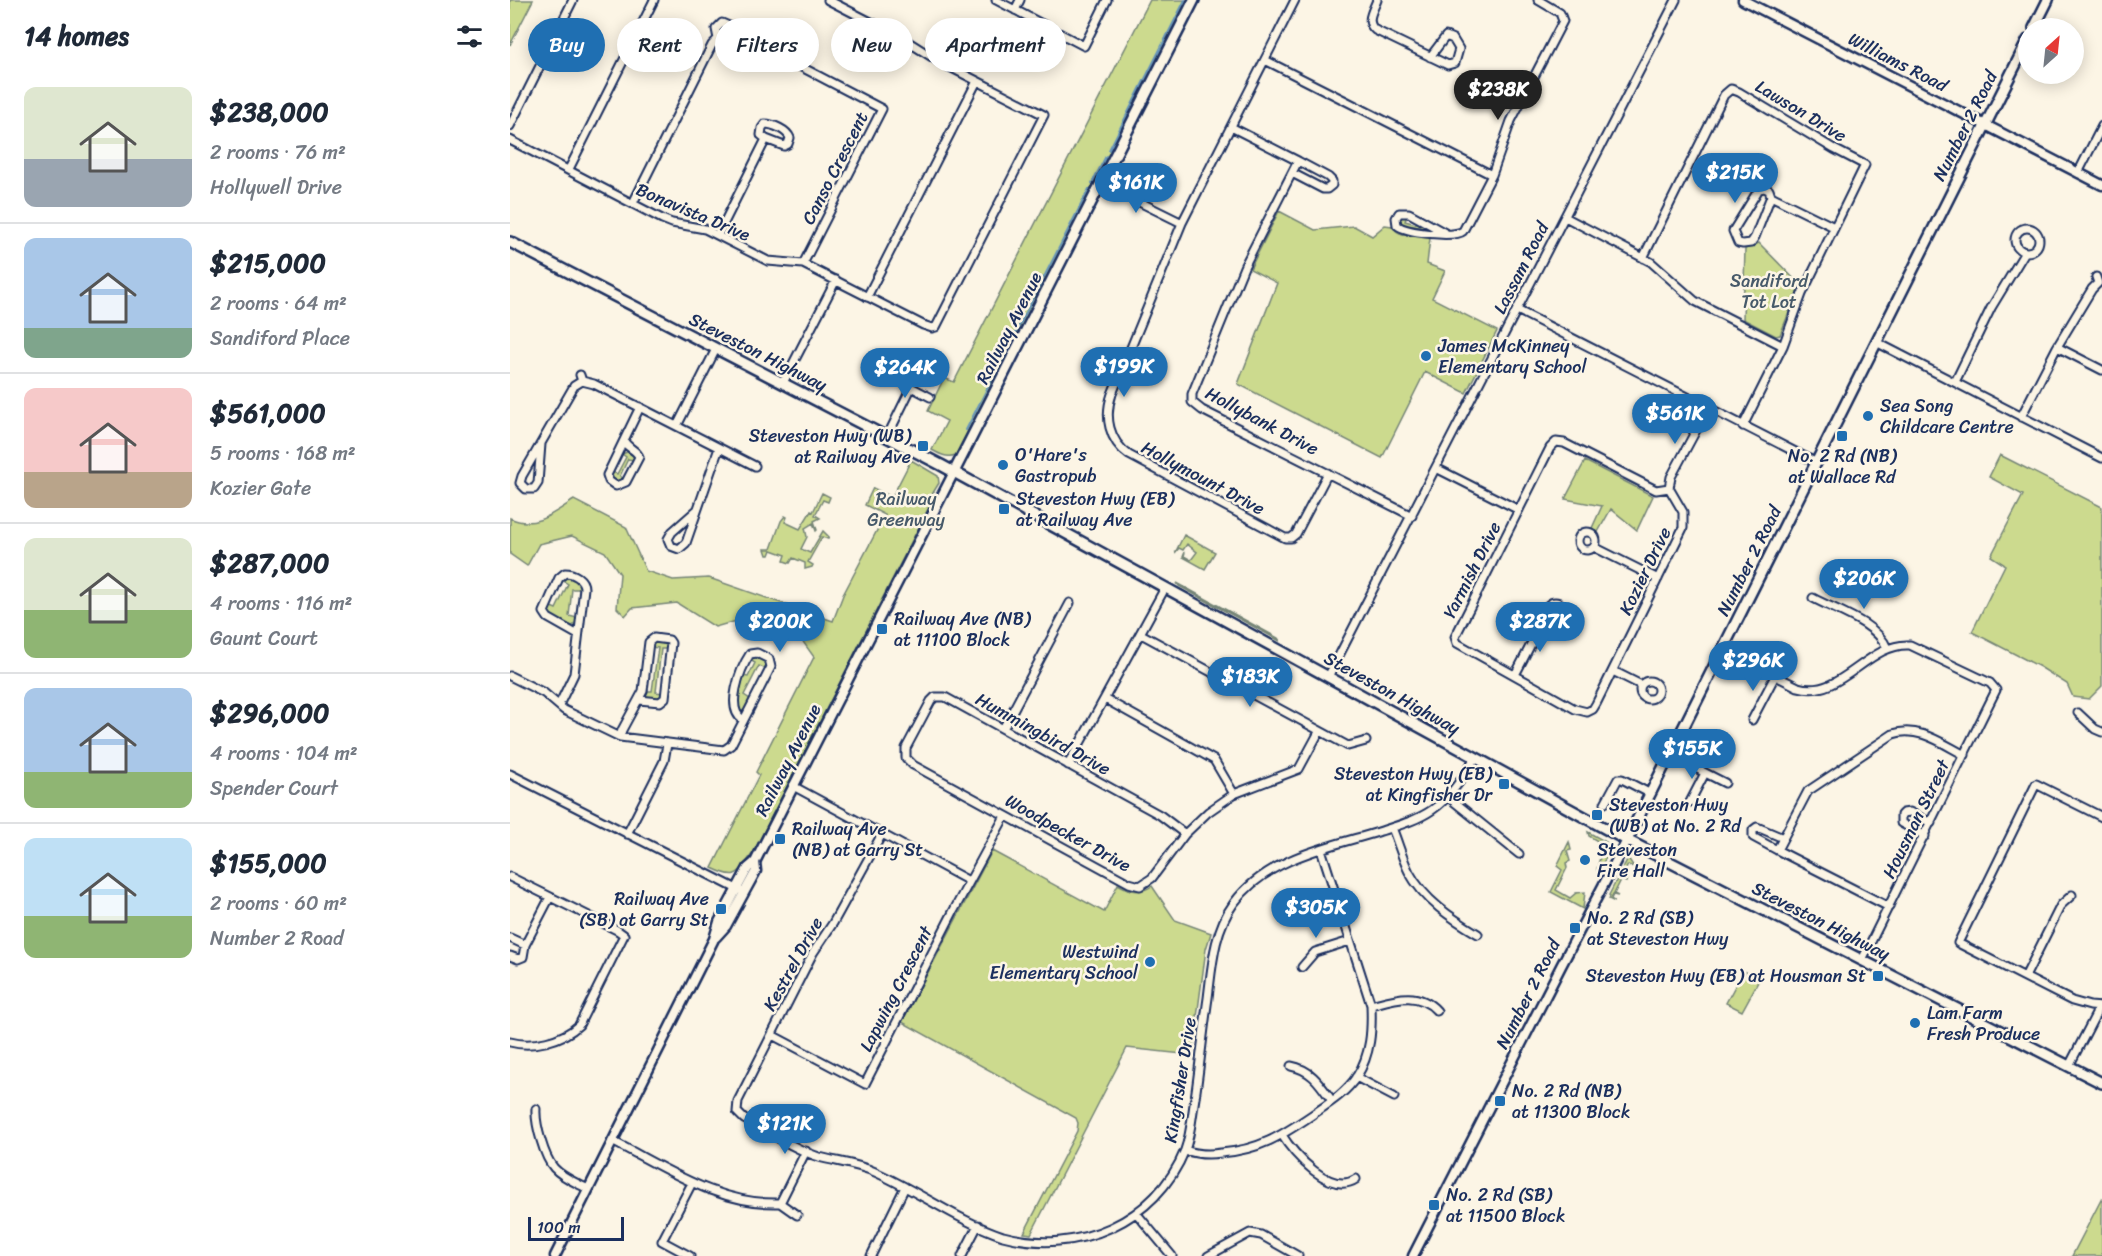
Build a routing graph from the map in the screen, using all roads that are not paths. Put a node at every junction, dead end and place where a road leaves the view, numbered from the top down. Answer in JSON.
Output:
{"nodes":[{"id":1,"x":573,"y":0,"type":"edge"},
{"id":2,"x":654,"y":0,"type":"edge"},
{"id":3,"x":828,"y":0,"type":"edge"},
{"id":4,"x":996,"y":0,"type":"edge"},
{"id":5,"x":1020,"y":0,"type":"edge"},
{"id":6,"x":1107,"y":0,"type":"edge"},
{"id":7,"x":1194,"y":0,"type":"edge"},
{"id":8,"x":1295,"y":0,"type":"edge"},
{"id":9,"x":1377,"y":0,"type":"edge"},
{"id":10,"x":1538,"y":0,"type":"edge"},
{"id":11,"x":1676,"y":0,"type":"edge"},
{"id":12,"x":1743,"y":0,"type":"edge"},
{"id":13,"x":2048,"y":0,"type":"edge"},
{"id":14,"x":1015,"y":10,"type":"junction"},
{"id":15,"x":2039,"y":18,"type":"edge"},
{"id":16,"x":715,"y":43,"type":"edge"},
{"id":17,"x":1430,"y":57,"type":"junction"},
{"id":18,"x":2018,"y":59,"type":"edge"},
{"id":19,"x":1265,"y":60,"type":"junction"},
{"id":20,"x":813,"y":72,"type":"edge"},
{"id":21,"x":977,"y":81,"type":"junction"},
{"id":22,"x":1984,"y":125,"type":"junction"},
{"id":23,"x":510,"y":126,"type":"edge"},
{"id":24,"x":2102,"y":126,"type":"edge"},
{"id":25,"x":1231,"y":127,"type":"junction"},
{"id":26,"x":766,"y":139,"type":"dead end"},
{"id":27,"x":510,"y":140,"type":"edge"},
{"id":28,"x":1298,"y":161,"type":"junction"},
{"id":29,"x":569,"y":170,"type":"junction"},
{"id":30,"x":1292,"y":173,"type":"junction"},
{"id":31,"x":2078,"y":173,"type":"junction"},
{"id":32,"x":1492,"y":176,"type":"junction"},
{"id":33,"x":1101,"y":183,"type":"junction"},
{"id":34,"x":2102,"y":185,"type":"edge"},
{"id":35,"x":1771,"y":196,"type":"junction"},
{"id":36,"x":633,"y":203,"type":"junction"},
{"id":37,"x":1565,"y":217,"type":"junction"},
{"id":38,"x":1182,"y":223,"type":"junction"},
{"id":39,"x":1834,"y":227,"type":"junction"},
{"id":40,"x":1447,"y":234,"type":"junction"},
{"id":41,"x":718,"y":235,"type":"junction"},
{"id":42,"x":510,"y":243,"type":"edge"},
{"id":43,"x":2025,"y":252,"type":"dead end"},
{"id":44,"x":1643,"y":258,"type":"junction"},
{"id":45,"x":803,"y":264,"type":"junction"},
{"id":46,"x":836,"y":280,"type":"junction"},
{"id":47,"x":2099,"y":281,"type":"edge"},
{"id":48,"x":867,"y":297,"type":"junction"},
{"id":49,"x":1516,"y":310,"type":"junction"},
{"id":50,"x":1876,"y":342,"type":"junction"},
{"id":51,"x":1783,"y":346,"type":"junction"},
{"id":52,"x":2057,"y":347,"type":"junction"},
{"id":53,"x":716,"y":348,"type":"junction"},
{"id":54,"x":2102,"y":370,"type":"edge"},
{"id":55,"x":892,"y":377,"type":"dead end"},
{"id":56,"x":1955,"y":382,"type":"junction"},
{"id":57,"x":783,"y":383,"type":"junction"},
{"id":58,"x":912,"y":388,"type":"junction"},
{"id":59,"x":930,"y":397,"type":"dead end"},
{"id":60,"x":640,"y":407,"type":"junction"},
{"id":61,"x":1708,"y":408,"type":"junction"},
{"id":62,"x":2021,"y":417,"type":"junction"},
{"id":63,"x":677,"y":426,"type":"junction"},
{"id":64,"x":1743,"y":426,"type":"junction"},
{"id":65,"x":887,"y":437,"type":"junction"},
{"id":66,"x":624,"y":441,"type":"junction"},
{"id":67,"x":541,"y":444,"type":"junction"},
{"id":68,"x":719,"y":448,"type":"junction"},
{"id":69,"x":2102,"y":458,"type":"edge"},
{"id":70,"x":1817,"y":463,"type":"junction"},
{"id":71,"x":754,"y":466,"type":"dead end"},
{"id":72,"x":1436,"y":468,"type":"junction"},
{"id":73,"x":954,"y":472,"type":"junction"},
{"id":74,"x":1328,"y":472,"type":"junction"},
{"id":75,"x":1669,"y":488,"type":"junction"},
{"id":76,"x":697,"y":510,"type":"junction"},
{"id":77,"x":1519,"y":510,"type":"junction"},
{"id":78,"x":1412,"y":516,"type":"junction"},
{"id":79,"x":1594,"y":547,"type":"dead end"},
{"id":80,"x":1658,"y":579,"type":"junction"},
{"id":81,"x":1165,"y":588,"type":"junction"},
{"id":82,"x":1813,"y":598,"type":"dead end"},
{"id":83,"x":1070,"y":603,"type":"dead end"},
{"id":84,"x":1548,"y":617,"type":"dead end"},
{"id":85,"x":1141,"y":634,"type":"junction"},
{"id":86,"x":578,"y":635,"type":"junction"},
{"id":87,"x":1887,"y":648,"type":"junction"},
{"id":88,"x":1723,"y":650,"type":"junction"},
{"id":89,"x":1613,"y":671,"type":"junction"},
{"id":90,"x":1515,"y":675,"type":"junction"},
{"id":91,"x":510,"y":676,"type":"edge"},
{"id":92,"x":1775,"y":676,"type":"junction"},
{"id":93,"x":1328,"y":677,"type":"junction"},
{"id":94,"x":1641,"y":685,"type":"dead end"},
{"id":95,"x":1105,"y":699,"type":"junction"},
{"id":96,"x":639,"y":700,"type":"junction"},
{"id":97,"x":558,"y":705,"type":"junction"},
{"id":98,"x":1589,"y":711,"type":"joint"},
{"id":99,"x":2078,"y":713,"type":"dead end"},
{"id":100,"x":743,"y":720,"type":"junction"},
{"id":101,"x":1752,"y":720,"type":"dead end"},
{"id":102,"x":1003,"y":729,"type":"junction"},
{"id":103,"x":1319,"y":732,"type":"junction"},
{"id":104,"x":2102,"y":732,"type":"edge"},
{"id":105,"x":620,"y":737,"type":"junction"},
{"id":106,"x":1366,"y":741,"type":"dead end"},
{"id":107,"x":667,"y":744,"type":"junction"},
{"id":108,"x":906,"y":748,"type":"joint"},
{"id":109,"x":1670,"y":755,"type":"junction"},
{"id":110,"x":1965,"y":755,"type":"junction"},
{"id":111,"x":1475,"y":757,"type":"junction"},
{"id":112,"x":1068,"y":765,"type":"junction"},
{"id":113,"x":1705,"y":773,"type":"junction"},
{"id":114,"x":510,"y":774,"type":"edge"},
{"id":115,"x":1725,"y":783,"type":"dead end"},
{"id":116,"x":793,"y":786,"type":"junction"},
{"id":117,"x":1234,"y":794,"type":"junction"},
{"id":118,"x":1651,"y":794,"type":"junction"},
{"id":119,"x":1448,"y":796,"type":"junction"},
{"id":120,"x":1690,"y":802,"type":"dead end"},
{"id":121,"x":1605,"y":803,"type":"dead end"},
{"id":122,"x":1005,"y":816,"type":"junction"},
{"id":123,"x":2102,"y":817,"type":"edge"},
{"id":124,"x":1931,"y":823,"type":"junction"},
{"id":125,"x":1392,"y":828,"type":"junction"},
{"id":126,"x":627,"y":834,"type":"junction"},
{"id":127,"x":882,"y":834,"type":"junction"},
{"id":128,"x":1185,"y":834,"type":"junction"},
{"id":129,"x":1925,"y":836,"type":"junction"},
{"id":130,"x":1783,"y":838,"type":"junction"},
{"id":131,"x":1628,"y":840,"type":"junction"},
{"id":132,"x":1321,"y":849,"type":"junction"},
{"id":133,"x":1777,"y":850,"type":"junction"},
{"id":134,"x":1520,"y":854,"type":"dead end"},
{"id":135,"x":510,"y":877,"type":"edge"},
{"id":136,"x":969,"y":881,"type":"junction"},
{"id":137,"x":741,"y":890,"type":"junction"},
{"id":138,"x":2072,"y":895,"type":"dead end"},
{"id":139,"x":550,"y":897,"type":"junction"},
{"id":140,"x":1889,"y":907,"type":"junction"},
{"id":141,"x":1478,"y":934,"type":"dead end"},
{"id":142,"x":510,"y":938,"type":"edge"},
{"id":143,"x":1350,"y":941,"type":"junction"},
{"id":144,"x":525,"y":945,"type":"junction"},
{"id":145,"x":510,"y":956,"type":"edge"},
{"id":146,"x":1862,"y":960,"type":"junction"},
{"id":147,"x":1302,"y":966,"type":"dead end"},
{"id":148,"x":2025,"y":977,"type":"junction"},
{"id":149,"x":1371,"y":1005,"type":"junction"},
{"id":150,"x":2099,"y":1007,"type":"edge"},
{"id":151,"x":1437,"y":1011,"type":"dead end"},
{"id":152,"x":772,"y":1035,"type":"junction"},
{"id":153,"x":510,"y":1042,"type":"edge"},
{"id":154,"x":1291,"y":1066,"type":"dead end"},
{"id":155,"x":2069,"y":1066,"type":"junction"},
{"id":156,"x":1356,"y":1077,"type":"junction"},
{"id":157,"x":2102,"y":1083,"type":"edge"},
{"id":158,"x":1394,"y":1097,"type":"dead end"},
{"id":159,"x":1332,"y":1101,"type":"junction"},
{"id":160,"x":536,"y":1109,"type":"dead end"},
{"id":161,"x":737,"y":1112,"type":"joint"},
{"id":162,"x":1282,"y":1135,"type":"junction"},
{"id":163,"x":612,"y":1140,"type":"junction"},
{"id":164,"x":1185,"y":1150,"type":"junction"},
{"id":165,"x":806,"y":1151,"type":"junction"},
{"id":166,"x":1356,"y":1179,"type":"dead end"},
{"id":167,"x":692,"y":1183,"type":"junction"},
{"id":168,"x":905,"y":1187,"type":"junction"},
{"id":169,"x":588,"y":1189,"type":"junction"},
{"id":170,"x":780,"y":1203,"type":"junction"},
{"id":171,"x":1137,"y":1214,"type":"junction"},
{"id":172,"x":797,"y":1215,"type":"dead end"},
{"id":173,"x":978,"y":1225,"type":"junction"},
{"id":174,"x":555,"y":1256,"type":"edge"},
{"id":175,"x":690,"y":1256,"type":"edge"},
{"id":176,"x":871,"y":1256,"type":"edge"},
{"id":177,"x":962,"y":1256,"type":"edge"},
{"id":178,"x":1172,"y":1256,"type":"edge"},
{"id":179,"x":1209,"y":1256,"type":"edge"},
{"id":180,"x":1298,"y":1256,"type":"edge"},
{"id":181,"x":1413,"y":1256,"type":"edge"}],
"edges":[{"from":1,"to":23,"type":"street"},
{"from":2,"to":29,"type":"street"},
{"from":3,"to":21,"type":"street"},
{"from":4,"to":14,"type":"street"},
{"from":5,"to":14,"type":"street"},
{"from":6,"to":14,"type":"street"},
{"from":7,"to":33,"type":"main road","name":"Railway Avenue"},
{"from":8,"to":19,"type":"street","name":"Hollymount Drive"},
{"from":9,"to":17,"type":"street"},
{"from":10,"to":32,"type":"street"},
{"from":11,"to":37,"type":"street","name":"Lassam Road"},
{"from":12,"to":22,"type":"street","name":"Williams Road"},
{"from":13,"to":15,"type":"main road"},
{"from":16,"to":36,"type":"street","name":"Canso Crescent"},
{"from":17,"to":17,"type":"street"},
{"from":18,"to":22,"type":"main road","name":"Number 2 Road"},
{"from":19,"to":25,"type":"street","name":"Hollymount Drive"},
{"from":19,"to":32,"type":"street"},
{"from":20,"to":45,"type":"street","name":"Canso Crescent"},
{"from":21,"to":48,"type":"street"},
{"from":21,"to":48,"type":"street","name":"Bonavista Drive"},
{"from":22,"to":31,"type":"street","name":"Williams Road"},
{"from":22,"to":50,"type":"main road","name":"Number 2 Road"},
{"from":24,"to":31,"type":"street"},
{"from":25,"to":28,"type":"street"},
{"from":25,"to":38,"type":"street","name":"Hollymount Drive"},
{"from":26,"to":41,"type":"street"},
{"from":27,"to":29,"type":"street","name":"Bonavista Drive"},
{"from":28,"to":30,"type":"street","name":"Hollybank Drive"},
{"from":28,"to":30,"type":"street"},
{"from":29,"to":36,"type":"street","name":"Bonavista Drive"},
{"from":30,"to":74,"type":"street","name":"Hollybank Drive"},
{"from":31,"to":34,"type":"street","name":"Williams Road"},
{"from":32,"to":40,"type":"street"},
{"from":33,"to":38,"type":"street"},
{"from":33,"to":73,"type":"main road","name":"Railway Avenue"},
{"from":35,"to":35,"type":"street"},
{"from":35,"to":39,"type":"street"},
{"from":36,"to":41,"type":"street","name":"Bonavista Drive"},
{"from":37,"to":44,"type":"street"},
{"from":37,"to":49,"type":"street","name":"Lassam Road"},
{"from":38,"to":74,"type":"street","name":"Hollymount Drive"},
{"from":39,"to":44,"type":"street","name":"Lawson Drive"},
{"from":39,"to":51,"type":"street"},
{"from":40,"to":40,"type":"street"},
{"from":41,"to":45,"type":"street","name":"Bonavista Drive"},
{"from":42,"to":53,"type":"main road","name":"Steveston Highway"},
{"from":43,"to":56,"type":"street"},
{"from":44,"to":51,"type":"street"},
{"from":45,"to":46,"type":"street","name":"Bonavista Drive"},
{"from":46,"to":48,"type":"street","name":"Bonavista Drive"},
{"from":46,"to":57,"type":"street"},
{"from":47,"to":52,"type":"street"},
{"from":49,"to":61,"type":"street"},
{"from":49,"to":72,"type":"street","name":"Lassam Road"},
{"from":50,"to":56,"type":"street"},
{"from":50,"to":70,"type":"main road","name":"Number 2 Road"},
{"from":51,"to":64,"type":"street"},
{"from":52,"to":54,"type":"street"},
{"from":52,"to":62,"type":"street"},
{"from":53,"to":57,"type":"main road","name":"Steveston Highway"},
{"from":53,"to":63,"type":"street"},
{"from":55,"to":58,"type":"street"},
{"from":56,"to":62,"type":"street"},
{"from":57,"to":65,"type":"main road","name":"Steveston Highway"},
{"from":58,"to":59,"type":"street"},
{"from":58,"to":65,"type":"street"},
{"from":60,"to":63,"type":"street"},
{"from":60,"to":66,"type":"street"},
{"from":60,"to":67,"type":"street"},
{"from":61,"to":64,"type":"street"},
{"from":61,"to":75,"type":"street"},
{"from":62,"to":69,"type":"street"},
{"from":63,"to":68,"type":"street"},
{"from":64,"to":70,"type":"street"},
{"from":65,"to":73,"type":"main road","name":"Steveston Highway"},
{"from":66,"to":66,"type":"street"},
{"from":67,"to":67,"type":"street"},
{"from":68,"to":71,"type":"street"},
{"from":68,"to":76,"type":"street"},
{"from":70,"to":88,"type":"main road","name":"Number 2 Road"},
{"from":72,"to":77,"type":"street"},
{"from":72,"to":78,"type":"street","name":"Lassam Road"},
{"from":73,"to":81,"type":"main road","name":"Steveston Highway"},
{"from":73,"to":116,"type":"street","name":"Railway Avenue"},
{"from":74,"to":78,"type":"street","name":"Hollybank Drive"},
{"from":75,"to":77,"type":"street","name":"Yarmish Drive"},
{"from":75,"to":80,"type":"street","name":"Kozier Drive"},
{"from":76,"to":76,"type":"street"},
{"from":77,"to":90,"type":"street","name":"Yarmish Drive"},
{"from":78,"to":93,"type":"street","name":"Lassam Road"},
{"from":79,"to":80,"type":"street"},
{"from":80,"to":89,"type":"street","name":"Kozier Drive"},
{"from":81,"to":85,"type":"street"},
{"from":81,"to":93,"type":"main road","name":"Steveston Highway"},
{"from":82,"to":87,"type":"street"},
{"from":83,"to":102,"type":"street"},
{"from":84,"to":90,"type":"street"},
{"from":85,"to":95,"type":"street"},
{"from":85,"to":103,"type":"street"},
{"from":86,"to":86,"type":"street"},
{"from":86,"to":97,"type":"street"},
{"from":87,"to":92,"type":"street"},
{"from":87,"to":110,"type":"street","name":"Housman Street"},
{"from":88,"to":92,"type":"street"},
{"from":88,"to":109,"type":"main road","name":"Number 2 Road"},
{"from":89,"to":94,"type":"street"},
{"from":89,"to":98,"type":"street","name":"Kozier Drive"},
{"from":90,"to":98,"type":"street","name":"Yarmish Drive"},
{"from":91,"to":97,"type":"street"},
{"from":92,"to":101,"type":"street"},
{"from":93,"to":111,"type":"main road","name":"Steveston Highway"},
{"from":95,"to":112,"type":"street"},
{"from":95,"to":117,"type":"street"},
{"from":96,"to":96,"type":"street"},
{"from":96,"to":105,"type":"street"},
{"from":97,"to":105,"type":"street"},
{"from":99,"to":104,"type":"street"},
{"from":100,"to":100,"type":"street"},
{"from":100,"to":107,"type":"street"},
{"from":102,"to":108,"type":"street","name":"Hummingbird Drive"},
{"from":102,"to":112,"type":"street","name":"Hummingbird Drive"},
{"from":103,"to":106,"type":"street"},
{"from":103,"to":117,"type":"street","name":"Woodpecker Drive"},
{"from":105,"to":107,"type":"street"},
{"from":107,"to":126,"type":"street"},
{"from":108,"to":122,"type":"street","name":"Woodpecker Drive"},
{"from":109,"to":113,"type":"street"},
{"from":109,"to":118,"type":"main road","name":"Number 2 Road"},
{"from":110,"to":124,"type":"street","name":"Housman Street"},
{"from":110,"to":130,"type":"street"},
{"from":111,"to":119,"type":"street","name":"Kingfisher Drive"},
{"from":111,"to":131,"type":"main road","name":"Steveston Highway"},
{"from":112,"to":128,"type":"street","name":"Hummingbird Drive"},
{"from":113,"to":115,"type":"street"},
{"from":113,"to":120,"type":"street"},
{"from":114,"to":126,"type":"street"},
{"from":116,"to":127,"type":"street"},
{"from":116,"to":137,"type":"street","name":"Railway Avenue"},
{"from":117,"to":128,"type":"street","name":"Woodpecker Drive"},
{"from":118,"to":121,"type":"street"},
{"from":118,"to":131,"type":"main road","name":"Number 2 Road"},
{"from":119,"to":125,"type":"street","name":"Kingfisher Drive"},
{"from":119,"to":134,"type":"street"},
{"from":122,"to":128,"type":"street","name":"Woodpecker Drive"},
{"from":122,"to":136,"type":"street","name":"Lapwing Crescent"},
{"from":123,"to":148,"type":"street"},
{"from":124,"to":129,"type":"street","name":"Housman Street"},
{"from":124,"to":129,"type":"street"},
{"from":125,"to":132,"type":"street","name":"Kingfisher Drive"},
{"from":125,"to":141,"type":"street"},
{"from":126,"to":137,"type":"street"},
{"from":127,"to":136,"type":"street"},
{"from":127,"to":152,"type":"street","name":"Kestrel Drive"},
{"from":129,"to":140,"type":"street","name":"Housman Street"},
{"from":130,"to":133,"type":"street"},
{"from":130,"to":133,"type":"street"},
{"from":131,"to":146,"type":"main road","name":"Steveston Highway"},
{"from":131,"to":181,"type":"street","name":"Number 2 Road"},
{"from":132,"to":143,"type":"street"},
{"from":132,"to":164,"type":"street","name":"Kingfisher Drive"},
{"from":133,"to":140,"type":"street"},
{"from":135,"to":139,"type":"street"},
{"from":136,"to":152,"type":"street","name":"Lapwing Crescent"},
{"from":137,"to":163,"type":"street","name":"Railway Avenue"},
{"from":138,"to":148,"type":"street"},
{"from":139,"to":144,"type":"street"},
{"from":139,"to":153,"type":"street"},
{"from":140,"to":146,"type":"street","name":"Housman Street"},
{"from":142,"to":144,"type":"street"},
{"from":143,"to":147,"type":"street"},
{"from":143,"to":149,"type":"street"},
{"from":144,"to":145,"type":"street"},
{"from":146,"to":155,"type":"main road","name":"Steveston Highway"},
{"from":148,"to":150,"type":"street"},
{"from":149,"to":151,"type":"street"},
{"from":149,"to":156,"type":"street"},
{"from":150,"to":155,"type":"street"},
{"from":152,"to":161,"type":"street","name":"Kestrel Drive"},
{"from":154,"to":159,"type":"street"},
{"from":155,"to":157,"type":"main road","name":"Steveston Highway"},
{"from":156,"to":158,"type":"street"},
{"from":156,"to":159,"type":"street"},
{"from":159,"to":162,"type":"street"},
{"from":160,"to":169,"type":"street"},
{"from":161,"to":165,"type":"street","name":"Kingfisher Drive"},
{"from":162,"to":164,"type":"street"},
{"from":162,"to":166,"type":"street"},
{"from":163,"to":167,"type":"street"},
{"from":163,"to":169,"type":"street","name":"Railway Avenue"},
{"from":164,"to":171,"type":"street","name":"Kingfisher Drive"},
{"from":165,"to":168,"type":"street","name":"Kingfisher Drive"},
{"from":165,"to":170,"type":"street"},
{"from":167,"to":170,"type":"street"},
{"from":167,"to":175,"type":"street"},
{"from":168,"to":173,"type":"street","name":"Kingfisher Drive"},
{"from":168,"to":176,"type":"street"},
{"from":169,"to":174,"type":"street","name":"Railway Avenue"},
{"from":170,"to":172,"type":"street"},
{"from":171,"to":173,"type":"street","name":"Kingfisher Drive"},
{"from":171,"to":178,"type":"street"},
{"from":173,"to":177,"type":"street"},
{"from":179,"to":180,"type":"street"}]}
